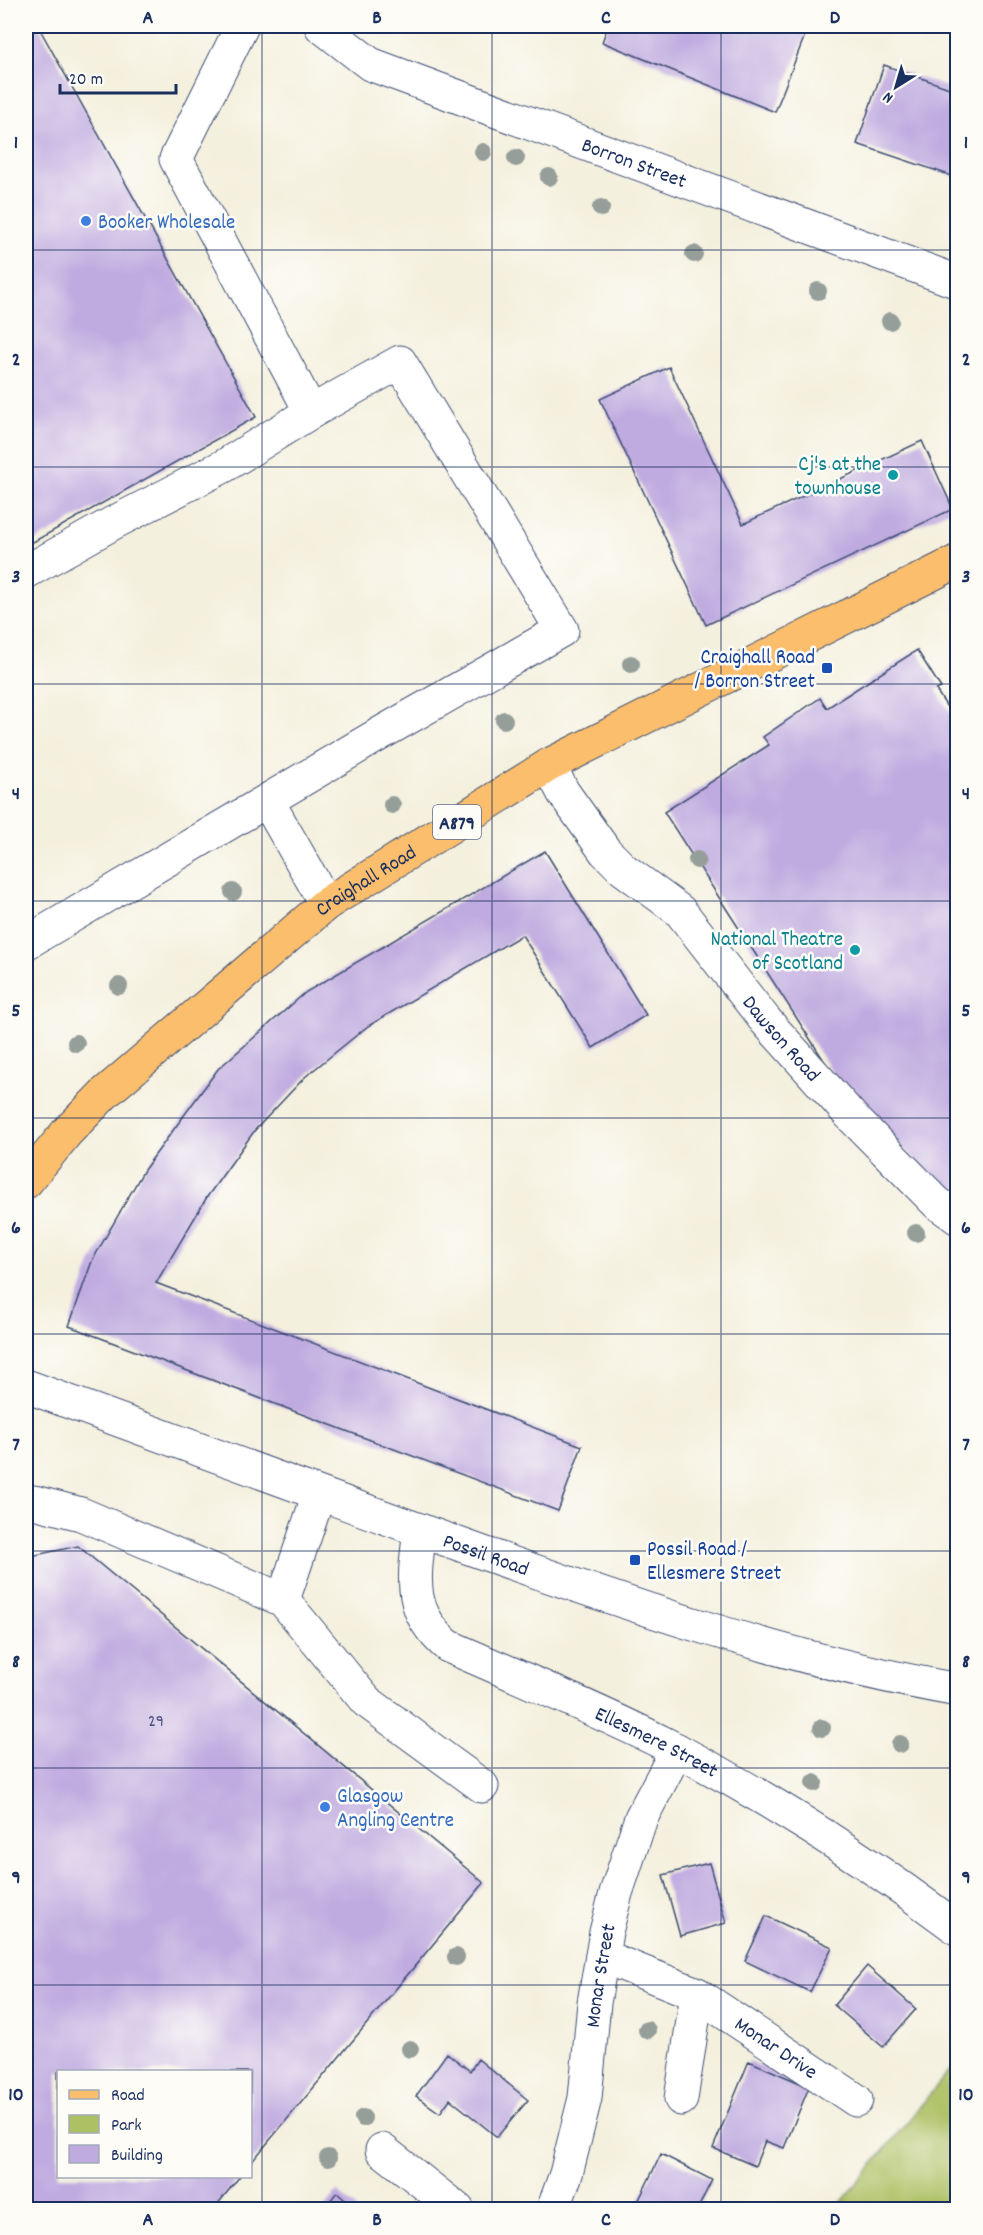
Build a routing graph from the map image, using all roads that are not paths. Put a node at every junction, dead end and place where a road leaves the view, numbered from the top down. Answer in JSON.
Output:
{"nodes":[{"id":1,"x":242,"y":26,"type":"edge"},
{"id":2,"x":321,"y":26,"type":"edge"},
{"id":3,"x":957,"y":282,"type":"edge"},
{"id":4,"x":311,"y":412,"type":"junction"},
{"id":5,"x":957,"y":561,"type":"edge"},
{"id":6,"x":26,"y":572,"type":"edge"},
{"id":7,"x":549,"y":765,"type":"junction"},
{"id":8,"x":268,"y":801,"type":"junction"},
{"id":9,"x":326,"y":904,"type":"junction"},
{"id":10,"x":26,"y":943,"type":"edge"},
{"id":11,"x":26,"y":1182,"type":"edge"},
{"id":12,"x":957,"y":1218,"type":"edge"},
{"id":13,"x":26,"y":1386,"type":"edge"},
{"id":14,"x":319,"y":1494,"type":"junction"},
{"id":15,"x":26,"y":1501,"type":"edge"},
{"id":16,"x":420,"y":1530,"type":"junction"},
{"id":17,"x":283,"y":1600,"type":"junction"},
{"id":18,"x":957,"y":1690,"type":"edge"},
{"id":19,"x":677,"y":1750,"type":"junction"},
{"id":20,"x":482,"y":1786,"type":"dead end"},
{"id":21,"x":957,"y":1929,"type":"edge"},
{"id":22,"x":602,"y":1956,"type":"junction"},
{"id":23,"x":697,"y":1994,"type":"junction"},
{"id":24,"x":681,"y":2099,"type":"dead end"},
{"id":25,"x":856,"y":2100,"type":"dead end"},
{"id":26,"x":382,"y":2150,"type":"dead end"},
{"id":27,"x":458,"y":2210,"type":"edge"},
{"id":28,"x":553,"y":2210,"type":"edge"}],
"edges":[{"from":1,"to":4,"type":"street"},
{"from":2,"to":3,"type":"street","name":"Borron Street"},
{"from":4,"to":6,"type":"street"},
{"from":4,"to":8,"type":"street"},
{"from":5,"to":7,"type":"main road","name":"Craighall Road","number":"A879"},
{"from":7,"to":9,"type":"main road","name":"Craighall Road","number":"A879"},
{"from":7,"to":12,"type":"street","name":"Dawson Road"},
{"from":8,"to":9,"type":"street"},
{"from":8,"to":10,"type":"street"},
{"from":9,"to":11,"type":"main road","name":"Craighall Road","number":"A879"},
{"from":13,"to":14,"type":"street","name":"Possil Road"},
{"from":14,"to":16,"type":"street","name":"Possil Road"},
{"from":14,"to":17,"type":"street"},
{"from":15,"to":17,"type":"street"},
{"from":16,"to":18,"type":"street","name":"Possil Road"},
{"from":16,"to":19,"type":"street","name":"Ellesmere Street"},
{"from":17,"to":20,"type":"street"},
{"from":19,"to":21,"type":"street","name":"Ellesmere Street"},
{"from":19,"to":22,"type":"street","name":"Monar Street"},
{"from":22,"to":23,"type":"street","name":"Monar Drive"},
{"from":22,"to":28,"type":"street","name":"Monar Street"},
{"from":23,"to":24,"type":"street"},
{"from":23,"to":25,"type":"street","name":"Monar Drive"},
{"from":26,"to":27,"type":"street"}]}
